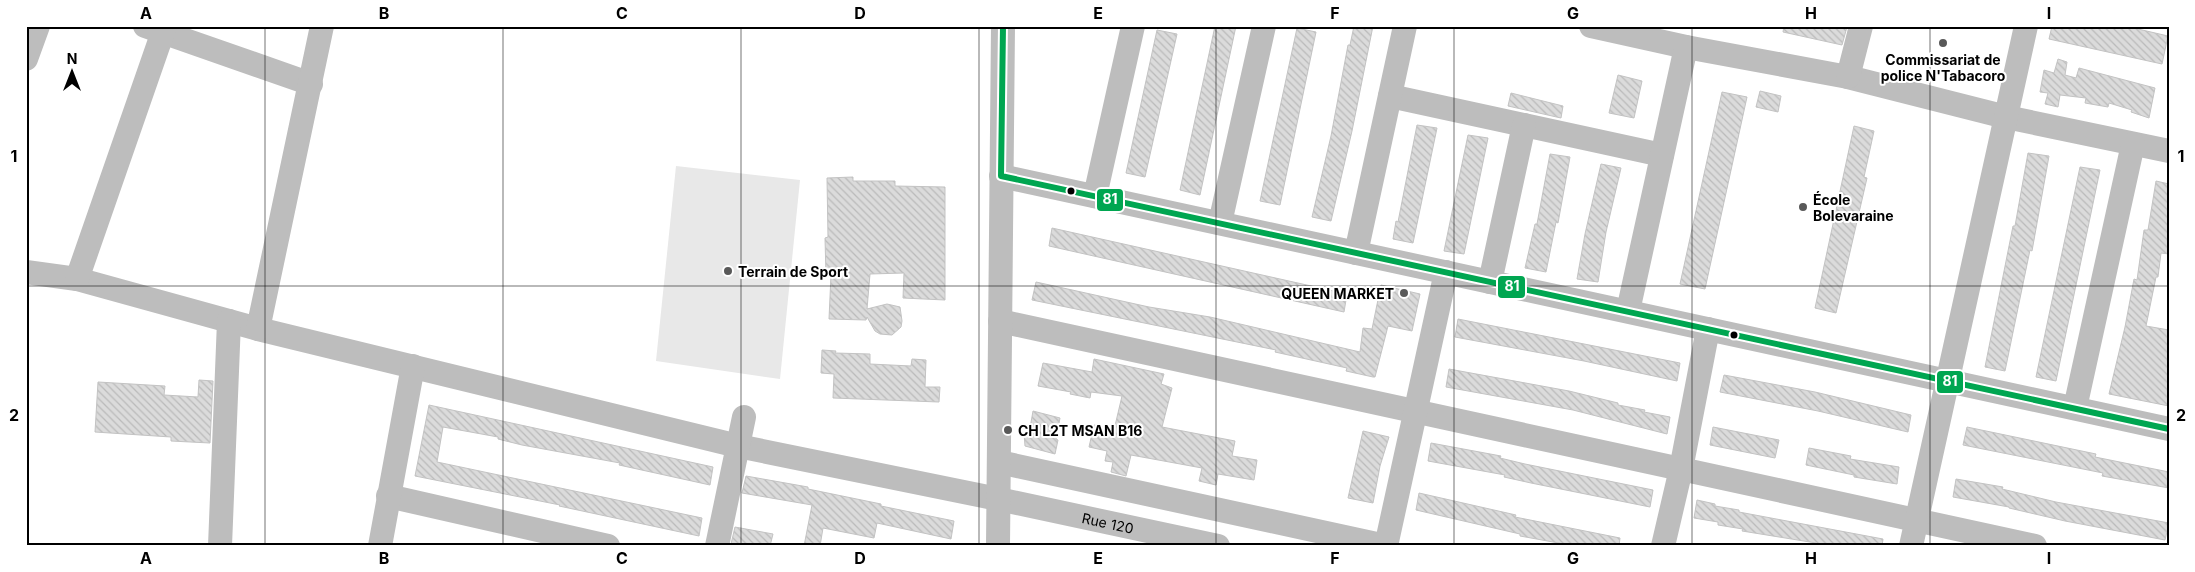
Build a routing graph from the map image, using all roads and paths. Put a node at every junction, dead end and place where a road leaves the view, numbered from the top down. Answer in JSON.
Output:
{"nodes":[{"id":1,"x":38,"y":26,"type":"edge"},
{"id":2,"x":322,"y":26,"type":"edge"},
{"id":3,"x":1003,"y":26,"type":"edge"},
{"id":4,"x":1133,"y":26,"type":"edge"},
{"id":5,"x":1264,"y":26,"type":"edge"},
{"id":6,"x":1405,"y":26,"type":"edge"},
{"id":7,"x":1591,"y":26,"type":"edge"},
{"id":8,"x":1861,"y":26,"type":"edge"},
{"id":9,"x":2026,"y":26,"type":"edge"},
{"id":10,"x":158,"y":28,"type":"edge"},
{"id":11,"x":1686,"y":47,"type":"junction"},
{"id":12,"x":26,"y":60,"type":"edge"},
{"id":13,"x":1848,"y":77,"type":"junction"},
{"id":14,"x":311,"y":84,"type":"junction"},
{"id":15,"x":1390,"y":96,"type":"junction"},
{"id":16,"x":2006,"y":117,"type":"junction"},
{"id":17,"x":1524,"y":125,"type":"junction"},
{"id":18,"x":2133,"y":144,"type":"junction"},
{"id":19,"x":2169,"y":152,"type":"edge"},
{"id":20,"x":1662,"y":155,"type":"junction"},
{"id":21,"x":1001,"y":176,"type":"junction"},
{"id":22,"x":1095,"y":196,"type":"junction"},
{"id":23,"x":1220,"y":223,"type":"junction"},
{"id":24,"x":1356,"y":253,"type":"junction"},
{"id":25,"x":26,"y":272,"type":"edge"},
{"id":26,"x":1446,"y":272,"type":"junction"},
{"id":27,"x":77,"y":279,"type":"junction"},
{"id":28,"x":1490,"y":282,"type":"junction"},
{"id":29,"x":1628,"y":311,"type":"junction"},
{"id":30,"x":229,"y":321,"type":"junction"},
{"id":31,"x":1000,"y":321,"type":"junction"},
{"id":32,"x":258,"y":329,"type":"junction"},
{"id":33,"x":1708,"y":329,"type":"junction"},
{"id":34,"x":413,"y":366,"type":"junction"},
{"id":35,"x":1948,"y":382,"type":"junction"},
{"id":36,"x":2075,"y":408,"type":"junction"},
{"id":37,"x":1416,"y":411,"type":"junction"},
{"id":38,"x":744,"y":417,"type":"dead end"},
{"id":39,"x":2169,"y":429,"type":"edge"},
{"id":40,"x":738,"y":446,"type":"junction"},
{"id":41,"x":999,"y":462,"type":"junction"},
{"id":42,"x":1682,"y":469,"type":"junction"},
{"id":43,"x":388,"y":496,"type":"junction"},
{"id":44,"x":998,"y":499,"type":"junction"},
{"id":45,"x":1917,"y":520,"type":"junction"},
{"id":46,"x":220,"y":546,"type":"edge"},
{"id":47,"x":380,"y":546,"type":"edge"},
{"id":48,"x":608,"y":546,"type":"edge"},
{"id":49,"x":717,"y":546,"type":"edge"},
{"id":50,"x":998,"y":546,"type":"edge"},
{"id":51,"x":1218,"y":546,"type":"edge"},
{"id":52,"x":1386,"y":546,"type":"edge"},
{"id":53,"x":1663,"y":546,"type":"edge"},
{"id":54,"x":1911,"y":546,"type":"edge"},
{"id":55,"x":2035,"y":546,"type":"edge"}],
"edges":[{"from":1,"to":12,"type":"street"},
{"from":2,"to":14,"type":"street"},
{"from":3,"to":21,"type":"street"},
{"from":4,"to":22,"type":"street"},
{"from":5,"to":23,"type":"street"},
{"from":6,"to":15,"type":"street"},
{"from":7,"to":11,"type":"street"},
{"from":8,"to":13,"type":"street"},
{"from":9,"to":16,"type":"street"},
{"from":10,"to":14,"type":"street"},
{"from":10,"to":27,"type":"street"},
{"from":11,"to":13,"type":"street"},
{"from":11,"to":20,"type":"street"},
{"from":13,"to":16,"type":"street"},
{"from":14,"to":32,"type":"street"},
{"from":15,"to":17,"type":"street"},
{"from":15,"to":24,"type":"street"},
{"from":16,"to":18,"type":"street"},
{"from":16,"to":35,"type":"street"},
{"from":17,"to":20,"type":"street"},
{"from":17,"to":28,"type":"street"},
{"from":18,"to":19,"type":"street"},
{"from":18,"to":36,"type":"street"},
{"from":20,"to":29,"type":"street"},
{"from":21,"to":22,"type":"street"},
{"from":21,"to":31,"type":"street"},
{"from":22,"to":23,"type":"street"},
{"from":23,"to":24,"type":"street"},
{"from":24,"to":26,"type":"street"},
{"from":25,"to":27,"type":"street","name":"Rue 120"},
{"from":26,"to":28,"type":"street"},
{"from":26,"to":37,"type":"street"},
{"from":27,"to":30,"type":"street","name":"Rue 120"},
{"from":28,"to":29,"type":"street"},
{"from":29,"to":33,"type":"street"},
{"from":30,"to":32,"type":"street","name":"Rue 120"},
{"from":30,"to":46,"type":"street"},
{"from":31,"to":37,"type":"street"},
{"from":31,"to":41,"type":"street"},
{"from":32,"to":34,"type":"street","name":"Rue 120"},
{"from":33,"to":35,"type":"street"},
{"from":33,"to":42,"type":"street"},
{"from":34,"to":40,"type":"street","name":"Rue 120"},
{"from":34,"to":43,"type":"street"},
{"from":35,"to":36,"type":"street"},
{"from":35,"to":45,"type":"street"},
{"from":36,"to":39,"type":"street"},
{"from":37,"to":42,"type":"street"},
{"from":37,"to":52,"type":"street"},
{"from":38,"to":40,"type":"street"},
{"from":40,"to":44,"type":"street","name":"Rue 120"},
{"from":40,"to":49,"type":"street"},
{"from":41,"to":44,"type":"street"},
{"from":41,"to":52,"type":"street"},
{"from":42,"to":45,"type":"street"},
{"from":42,"to":53,"type":"street"},
{"from":43,"to":47,"type":"street"},
{"from":43,"to":48,"type":"street"},
{"from":44,"to":50,"type":"street"},
{"from":44,"to":51,"type":"street","name":"Rue 120"},
{"from":45,"to":54,"type":"street"},
{"from":45,"to":55,"type":"street"}]}
